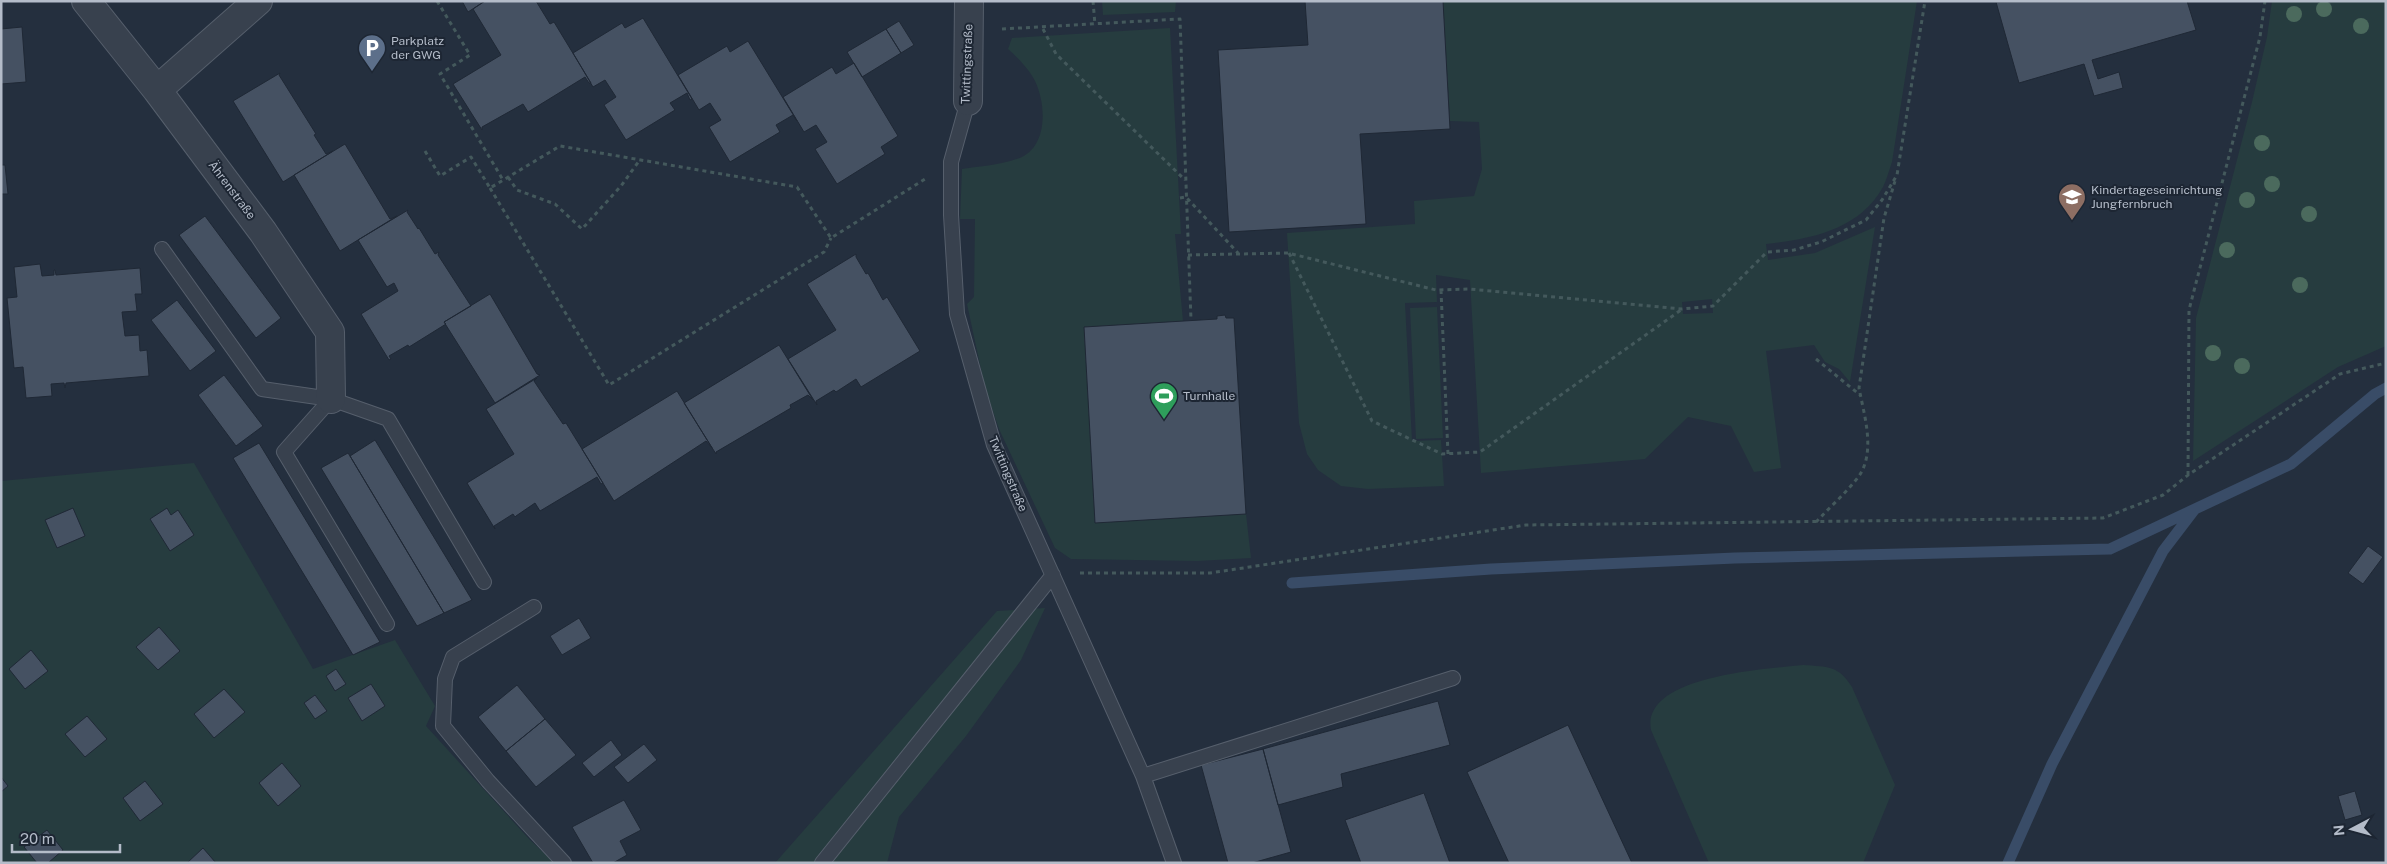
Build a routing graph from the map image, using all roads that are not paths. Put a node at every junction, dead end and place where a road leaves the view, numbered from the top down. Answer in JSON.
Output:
{"nodes":[{"id":1,"x":86,"y":1,"type":"edge"},
{"id":2,"x":258,"y":1,"type":"edge"},
{"id":3,"x":969,"y":1,"type":"edge"},
{"id":4,"x":157,"y":90,"type":"junction"},
{"id":5,"x":968,"y":101,"type":"joint"},
{"id":6,"x":162,"y":249,"type":"dead end"},
{"id":7,"x":331,"y":399,"type":"junction"},
{"id":8,"x":1053,"y":575,"type":"junction"},
{"id":9,"x":484,"y":582,"type":"dead end"},
{"id":10,"x":534,"y":608,"type":"dead end"},
{"id":11,"x":387,"y":624,"type":"dead end"},
{"id":12,"x":1453,"y":678,"type":"dead end"},
{"id":13,"x":1144,"y":776,"type":"junction"},
{"id":14,"x":564,"y":863,"type":"edge"},
{"id":15,"x":822,"y":863,"type":"edge"},
{"id":16,"x":1174,"y":863,"type":"edge"}],
"edges":[{"from":1,"to":4,"type":"street","name":"Ährenstraße"},
{"from":2,"to":4,"type":"street"},
{"from":3,"to":5,"type":"street","name":"Twittingstraße"},
{"from":4,"to":7,"type":"street","name":"Ährenstraße"},
{"from":5,"to":8,"type":"lane","name":"Twittingstraße"},
{"from":6,"to":7,"type":"lane"},
{"from":7,"to":9,"type":"lane"},
{"from":7,"to":11,"type":"lane"},
{"from":8,"to":13,"type":"lane","name":"Twittingstraße"},
{"from":8,"to":15,"type":"lane"},
{"from":10,"to":14,"type":"lane"},
{"from":12,"to":13,"type":"lane"},
{"from":13,"to":16,"type":"lane","name":"Twittingstraße"}]}
